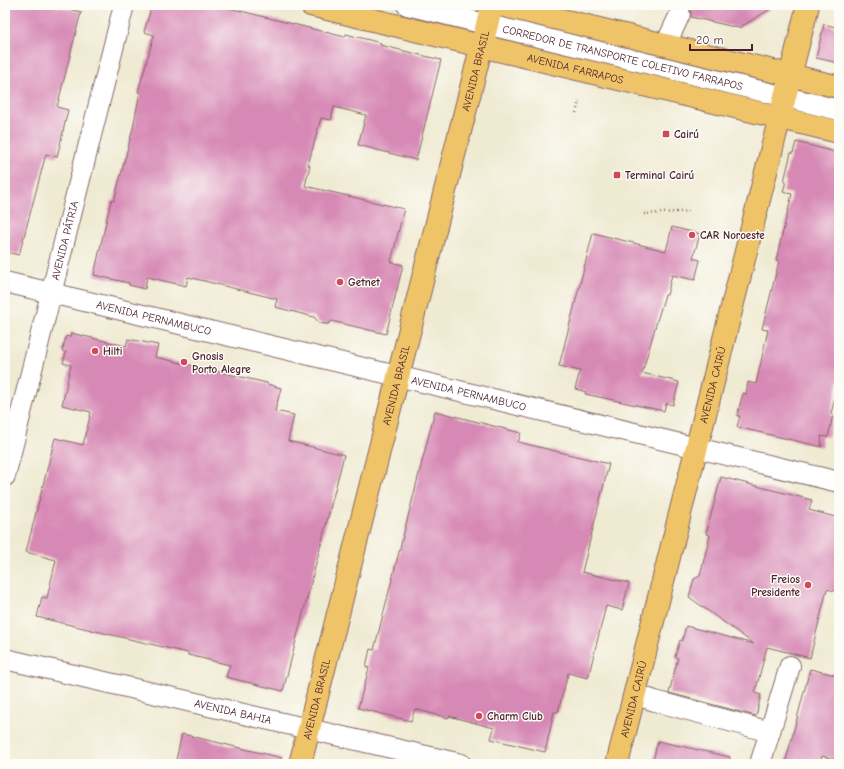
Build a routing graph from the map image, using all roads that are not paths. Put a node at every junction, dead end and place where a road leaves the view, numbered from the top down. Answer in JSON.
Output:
{"nodes":[{"id":1,"x":124,"y":5,"type":"edge"},
{"id":2,"x":311,"y":5,"type":"edge"},
{"id":3,"x":407,"y":5,"type":"edge"},
{"id":4,"x":500,"y":5,"type":"edge"},
{"id":5,"x":808,"y":5,"type":"edge"},
{"id":6,"x":680,"y":14,"type":"dead end"},
{"id":7,"x":490,"y":15,"type":"edge"},
{"id":8,"x":666,"y":44,"type":"junction"},
{"id":9,"x":482,"y":46,"type":"junction"},
{"id":10,"x":790,"y":75,"type":"junction"},
{"id":11,"x":839,"y":87,"type":"edge"},
{"id":12,"x":785,"y":96,"type":"junction"},
{"id":13,"x":839,"y":110,"type":"edge"},
{"id":14,"x":780,"y":118,"type":"junction"},
{"id":15,"x":839,"y":132,"type":"edge"},
{"id":16,"x":5,"y":282,"type":"edge"},
{"id":17,"x":51,"y":293,"type":"junction"},
{"id":18,"x":398,"y":376,"type":"junction"},
{"id":19,"x":697,"y":447,"type":"junction"},
{"id":20,"x":5,"y":476,"type":"edge"},
{"id":21,"x":839,"y":482,"type":"edge"},
{"id":22,"x":5,"y":659,"type":"edge"},
{"id":23,"x":790,"y":666,"type":"dead end"},
{"id":24,"x":634,"y":694,"type":"junction"},
{"id":25,"x":309,"y":728,"type":"junction"},
{"id":26,"x":770,"y":732,"type":"junction"},
{"id":27,"x":300,"y":764,"type":"edge"},
{"id":28,"x":461,"y":764,"type":"edge"},
{"id":29,"x":616,"y":764,"type":"edge"},
{"id":30,"x":760,"y":764,"type":"edge"}],
"edges":[{"from":1,"to":17,"type":"street","name":"AVENIDA PÁTRIA"},
{"from":2,"to":9,"type":"main road","name":"AVENIDA FARRAPOS"},
{"from":3,"to":7,"type":"street","name":"CORREDOR DE TRANSPORTE COLETIVO FARRAPOS"},
{"from":4,"to":8,"type":"main road"},
{"from":5,"to":10,"type":"main road","name":"AVENIDA CAIRÚ"},
{"from":6,"to":8,"type":"street"},
{"from":7,"to":9,"type":"main road","name":"AVENIDA BRASIL"},
{"from":7,"to":12,"type":"street","name":"CORREDOR DE TRANSPORTE COLETIVO FARRAPOS"},
{"from":8,"to":10,"type":"main road"},
{"from":9,"to":14,"type":"main road","name":"AVENIDA FARRAPOS"},
{"from":9,"to":18,"type":"main road","name":"AVENIDA BRASIL"},
{"from":10,"to":11,"type":"main road"},
{"from":10,"to":12,"type":"main road","name":"AVENIDA CAIRÚ"},
{"from":12,"to":13,"type":"street","name":"CORREDOR DE TRANSPORTE COLETIVO FARRAPOS"},
{"from":12,"to":14,"type":"main road","name":"AVENIDA CAIRÚ"},
{"from":14,"to":15,"type":"main road","name":"AVENIDA FARRAPOS"},
{"from":14,"to":19,"type":"main road","name":"AVENIDA CAIRÚ"},
{"from":16,"to":17,"type":"street","name":"AVENIDA PERNAMBUCO"},
{"from":17,"to":18,"type":"street","name":"AVENIDA PERNAMBUCO"},
{"from":17,"to":20,"type":"street","name":"AVENIDA PÁTRIA"},
{"from":18,"to":19,"type":"street","name":"AVENIDA PERNAMBUCO"},
{"from":18,"to":25,"type":"main road","name":"AVENIDA BRASIL"},
{"from":19,"to":21,"type":"street","name":"AVENIDA PERNAMBUCO"},
{"from":19,"to":24,"type":"main road","name":"AVENIDA CAIRÚ"},
{"from":22,"to":25,"type":"street","name":"AVENIDA BAHIA"},
{"from":23,"to":26,"type":"street"},
{"from":24,"to":26,"type":"street"},
{"from":24,"to":29,"type":"main road","name":"AVENIDA CAIRÚ"},
{"from":25,"to":27,"type":"main road","name":"AVENIDA BRASIL"},
{"from":25,"to":28,"type":"street","name":"AVENIDA BAHIA"},
{"from":26,"to":30,"type":"street"}]}
